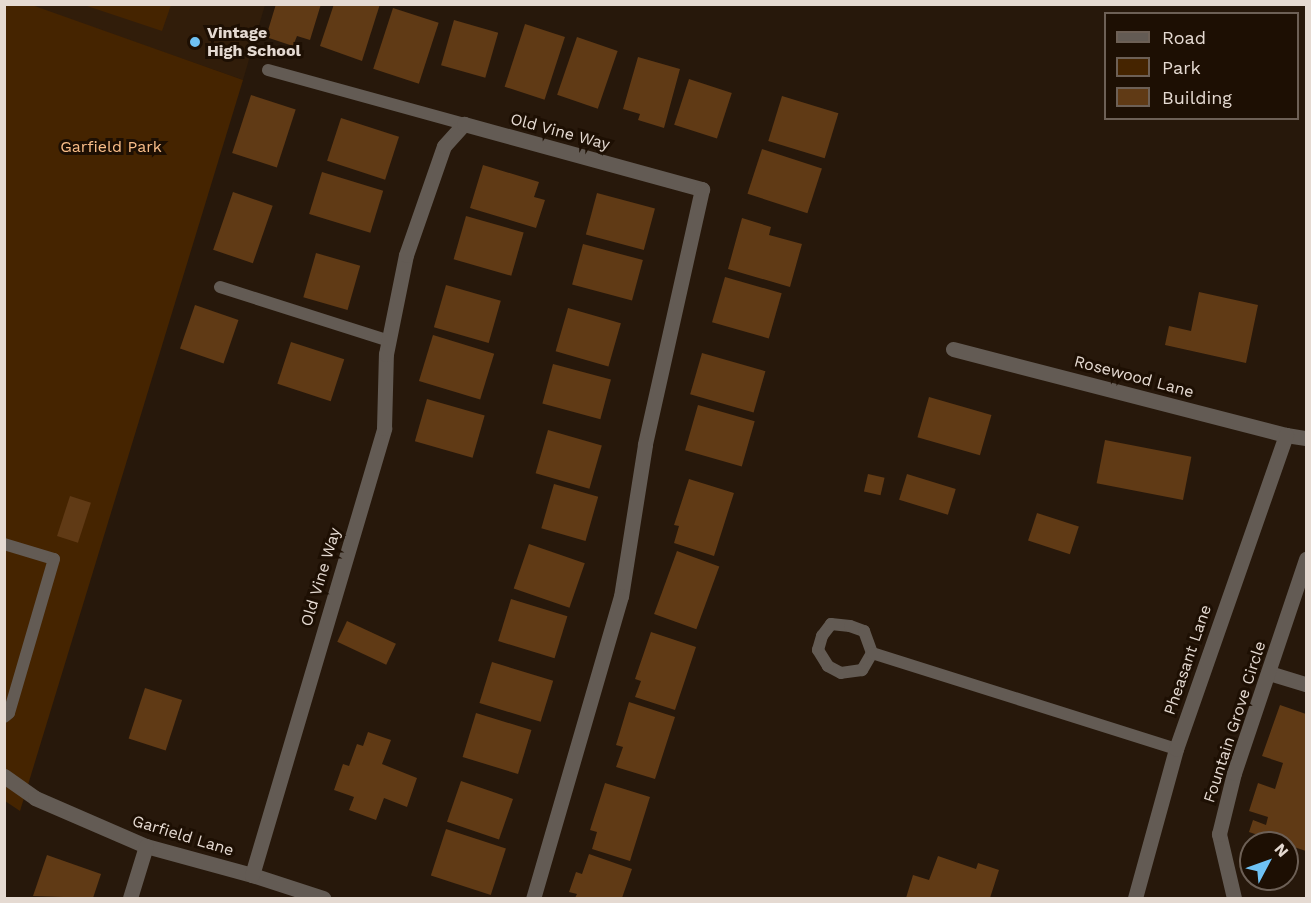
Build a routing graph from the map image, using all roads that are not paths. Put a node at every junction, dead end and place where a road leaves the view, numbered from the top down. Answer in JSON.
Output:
{"nodes":[{"id":1,"x":268,"y":70,"type":"dead end"},
{"id":2,"x":464,"y":124,"type":"junction"},
{"id":3,"x":219,"y":287,"type":"dead end"},
{"id":4,"x":389,"y":341,"type":"junction"},
{"id":5,"x":953,"y":349,"type":"dead end"},
{"id":6,"x":1286,"y":435,"type":"junction"},
{"id":7,"x":1306,"y":438,"type":"edge"},
{"id":8,"x":4,"y":544,"type":"edge"},
{"id":9,"x":1306,"y":559,"type":"edge"},
{"id":10,"x":872,"y":653,"type":"junction"},
{"id":11,"x":1269,"y":673,"type":"junction"},
{"id":12,"x":1306,"y":684,"type":"edge"},
{"id":13,"x":4,"y":717,"type":"edge"},
{"id":14,"x":1176,"y":749,"type":"junction"},
{"id":15,"x":4,"y":776,"type":"edge"},
{"id":16,"x":146,"y":846,"type":"junction"},
{"id":17,"x":252,"y":875,"type":"junction"},
{"id":18,"x":130,"y":898,"type":"edge"},
{"id":19,"x":323,"y":898,"type":"edge"},
{"id":20,"x":533,"y":898,"type":"edge"},
{"id":21,"x":1135,"y":898,"type":"edge"},
{"id":22,"x":1234,"y":898,"type":"edge"}],
"edges":[{"from":1,"to":2,"type":"lane"},
{"from":2,"to":4,"type":"street","name":"Old Vine Way"},
{"from":2,"to":20,"type":"street","name":"Old Vine Way"},
{"from":3,"to":4,"type":"lane"},
{"from":4,"to":17,"type":"street","name":"Old Vine Way"},
{"from":5,"to":6,"type":"street","name":"Rosewood Lane"},
{"from":6,"to":7,"type":"street","name":"Rosewood Lane"},
{"from":6,"to":14,"type":"street","name":"Pheasant Lane"},
{"from":8,"to":13,"type":"lane"},
{"from":9,"to":11,"type":"street","name":"Fountain Grove Circle"},
{"from":10,"to":10,"type":"lane"},
{"from":10,"to":14,"type":"lane"},
{"from":11,"to":12,"type":"street"},
{"from":11,"to":22,"type":"street","name":"Fountain Grove Circle"},
{"from":14,"to":21,"type":"street","name":"Pheasant Lane"},
{"from":15,"to":16,"type":"street","name":"Garfield Lane"},
{"from":16,"to":17,"type":"street","name":"Garfield Lane"},
{"from":16,"to":18,"type":"street"},
{"from":17,"to":19,"type":"street","name":"Garfield Lane"}]}
